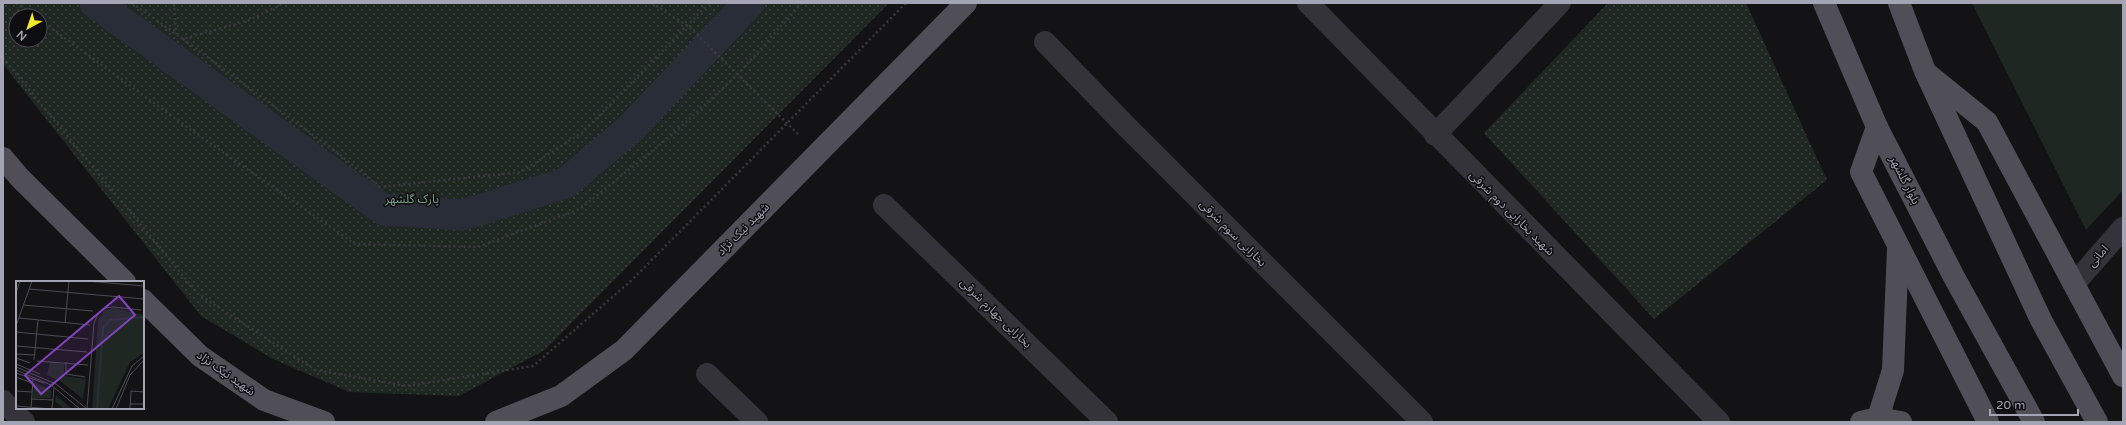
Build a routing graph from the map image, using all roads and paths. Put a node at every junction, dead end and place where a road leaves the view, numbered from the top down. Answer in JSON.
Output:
{"nodes":[{"id":1,"x":132,"y":3,"type":"edge"},
{"id":2,"x":174,"y":3,"type":"edge"},
{"id":3,"x":284,"y":3,"type":"edge"},
{"id":4,"x":652,"y":3,"type":"edge"},
{"id":5,"x":709,"y":3,"type":"edge"},
{"id":6,"x":802,"y":3,"type":"edge"},
{"id":7,"x":906,"y":3,"type":"edge"},
{"id":8,"x":966,"y":3,"type":"edge"},
{"id":9,"x":1308,"y":3,"type":"edge"},
{"id":10,"x":1560,"y":3,"type":"edge"},
{"id":11,"x":1824,"y":3,"type":"edge"},
{"id":12,"x":1899,"y":3,"type":"edge"},
{"id":13,"x":48,"y":26,"type":"edge"},
{"id":14,"x":688,"y":26,"type":"junction"},
{"id":15,"x":176,"y":34,"type":"junction"},
{"id":16,"x":183,"y":39,"type":"junction"},
{"id":17,"x":1045,"y":42,"type":"dead end"},
{"id":18,"x":3,"y":58,"type":"edge"},
{"id":19,"x":1925,"y":71,"type":"junction"},
{"id":20,"x":737,"y":75,"type":"junction"},
{"id":21,"x":786,"y":123,"type":"junction"},
{"id":22,"x":1877,"y":127,"type":"junction"},
{"id":23,"x":1435,"y":135,"type":"junction"},
{"id":24,"x":819,"y":152,"type":"junction"},
{"id":25,"x":3,"y":158,"type":"edge"},
{"id":26,"x":11,"y":173,"type":"edge"},
{"id":27,"x":884,"y":205,"type":"dead end"},
{"id":28,"x":2122,"y":233,"type":"edge"},
{"id":29,"x":1898,"y":246,"type":"junction"},
{"id":30,"x":124,"y":281,"type":"edge"},
{"id":31,"x":2074,"y":284,"type":"junction"},
{"id":32,"x":144,"y":301,"type":"edge"},
{"id":33,"x":707,"y":374,"type":"dead end"},
{"id":34,"x":2123,"y":376,"type":"edge"},
{"id":35,"x":3,"y":401,"type":"edge"},
{"id":36,"x":1869,"y":420,"type":"edge"},
{"id":37,"x":24,"y":422,"type":"edge"},
{"id":38,"x":324,"y":422,"type":"edge"},
{"id":39,"x":496,"y":422,"type":"edge"},
{"id":40,"x":757,"y":422,"type":"edge"},
{"id":41,"x":1107,"y":422,"type":"edge"},
{"id":42,"x":1422,"y":422,"type":"edge"},
{"id":43,"x":1719,"y":422,"type":"edge"},
{"id":44,"x":1901,"y":422,"type":"edge"},
{"id":45,"x":1988,"y":422,"type":"edge"},
{"id":46,"x":2034,"y":422,"type":"edge"},
{"id":47,"x":2097,"y":422,"type":"edge"}],
"edges":[{"from":1,"to":15,"type":"path"},
{"from":2,"to":15,"type":"path"},
{"from":3,"to":16,"type":"path"},
{"from":4,"to":14,"type":"path"},
{"from":5,"to":14,"type":"path"},
{"from":6,"to":20,"type":"path"},
{"from":7,"to":21,"type":"path"},
{"from":8,"to":24,"type":"main road","name":"شهید نیک نژاد"},
{"from":9,"to":23,"type":"street","name":"شهید بخارایی دوم شرقی"},
{"from":10,"to":23,"type":"street"},
{"from":11,"to":22,"type":"main road","name":"بلوار گلشهر"},
{"from":12,"to":19,"type":"main road"},
{"from":13,"to":20,"type":"path"},
{"from":14,"to":16,"type":"path"},
{"from":14,"to":20,"type":"path"},
{"from":15,"to":16,"type":"path"},
{"from":17,"to":42,"type":"street","name":"بخارایی سوم شرقی"},
{"from":18,"to":21,"type":"path"},
{"from":19,"to":31,"type":"main road"},
{"from":19,"to":47,"type":"main road"},
{"from":20,"to":21,"type":"path"},
{"from":21,"to":24,"type":"path"},
{"from":22,"to":29,"type":"main road"},
{"from":22,"to":46,"type":"main road","name":"بلوار گلشهر"},
{"from":23,"to":43,"type":"street","name":"شهید بخارایی دوم شرقی"},
{"from":24,"to":39,"type":"main road","name":"شهید نیک نژاد"},
{"from":25,"to":26,"type":"main road"},
{"from":26,"to":30,"type":"main road"},
{"from":27,"to":41,"type":"street","name":"بخارایی جهارم شرقی"},
{"from":28,"to":31,"type":"street","name":"امانی"},
{"from":29,"to":36,"type":"main road"},
{"from":29,"to":45,"type":"main road"},
{"from":31,"to":34,"type":"main road"},
{"from":32,"to":38,"type":"main road","name":"شهید نیک نژاد"},
{"from":33,"to":40,"type":"street"},
{"from":35,"to":37,"type":"street"},
{"from":36,"to":44,"type":"main road"}]}
